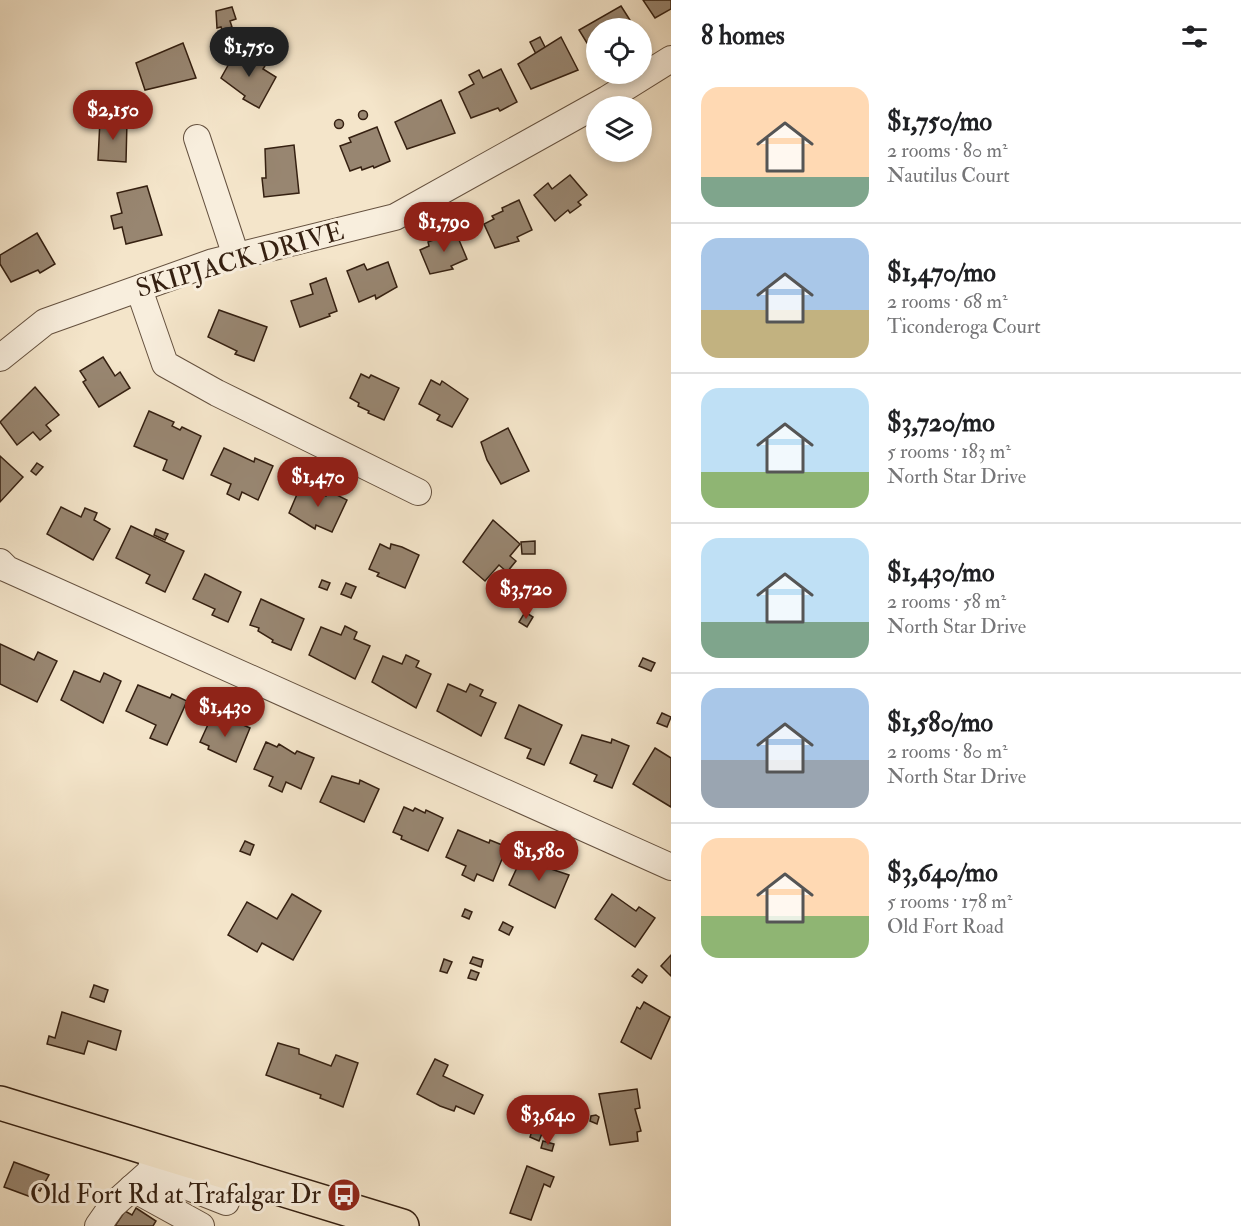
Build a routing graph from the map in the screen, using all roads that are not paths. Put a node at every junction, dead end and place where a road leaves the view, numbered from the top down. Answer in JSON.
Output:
{"nodes":[{"id":1,"x":671,"y":59,"type":"edge"},
{"id":2,"x":197,"y":138,"type":"dead end"},
{"id":3,"x":236,"y":256,"type":"junction"},
{"id":4,"x":139,"y":289,"type":"junction"},
{"id":5,"x":0,"y":358,"type":"edge"},
{"id":6,"x":418,"y":492,"type":"dead end"},
{"id":7,"x":0,"y":562,"type":"edge"},
{"id":8,"x":671,"y":867,"type":"edge"},
{"id":9,"x":0,"y":1103,"type":"edge"},
{"id":10,"x":146,"y":1170,"type":"junction"},
{"id":11,"x":233,"y":1189,"type":"junction"},
{"id":12,"x":98,"y":1226,"type":"edge"},
{"id":13,"x":201,"y":1226,"type":"edge"},
{"id":14,"x":402,"y":1226,"type":"edge"}],
"edges":[{"from":1,"to":3,"type":"street","name":"SKIPJACK DRIVE"},
{"from":2,"to":3,"type":"street"},
{"from":3,"to":4,"type":"street","name":"SKIPJACK DRIVE"},
{"from":4,"to":5,"type":"street","name":"SKIPJACK DRIVE"},
{"from":4,"to":6,"type":"street"},
{"from":7,"to":8,"type":"street"},
{"from":9,"to":10,"type":"main road"},
{"from":10,"to":11,"type":"main road"},
{"from":10,"to":12,"type":"street"},
{"from":10,"to":13,"type":"street"},
{"from":11,"to":13,"type":"street"},
{"from":11,"to":14,"type":"main road"}]}
